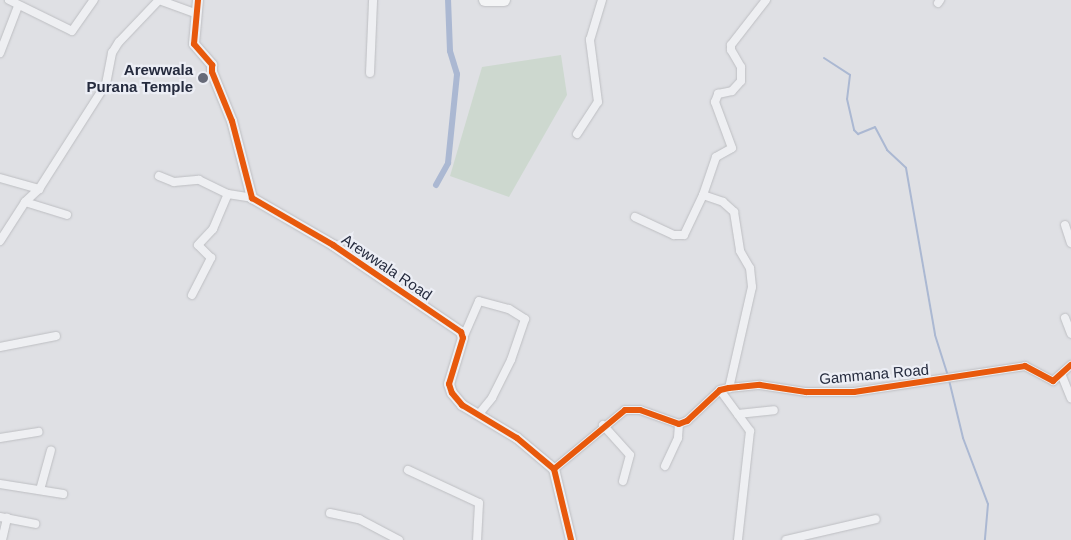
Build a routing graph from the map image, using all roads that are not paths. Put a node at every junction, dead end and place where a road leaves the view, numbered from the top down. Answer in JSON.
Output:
{"nodes":[{"id":1,"x":9,"y":0,"type":"edge"},
{"id":2,"x":94,"y":0,"type":"edge"},
{"id":3,"x":165,"y":0,"type":"edge"},
{"id":4,"x":198,"y":0,"type":"edge"},
{"id":5,"x":374,"y":0,"type":"edge"},
{"id":6,"x":485,"y":0,"type":"edge"},
{"id":7,"x":504,"y":0,"type":"edge"},
{"id":8,"x":602,"y":0,"type":"edge"},
{"id":9,"x":766,"y":0,"type":"edge"},
{"id":10,"x":18,"y":6,"type":"junction"},
{"id":11,"x":196,"y":13,"type":"junction"},
{"id":12,"x":0,"y":52,"type":"edge"},
{"id":13,"x":370,"y":72,"type":"dead end"},
{"id":14,"x":577,"y":134,"type":"dead end"},
{"id":15,"x":159,"y":176,"type":"dead end"},
{"id":16,"x":0,"y":178,"type":"edge"},
{"id":17,"x":39,"y":189,"type":"junction"},
{"id":18,"x":228,"y":194,"type":"junction"},
{"id":19,"x":703,"y":195,"type":"junction"},
{"id":20,"x":252,"y":198,"type":"junction"},
{"id":21,"x":25,"y":202,"type":"junction"},
{"id":22,"x":67,"y":215,"type":"dead end"},
{"id":23,"x":635,"y":217,"type":"dead end"},
{"id":24,"x":1065,"y":225,"type":"dead end"},
{"id":25,"x":3,"y":232,"type":"edge"},
{"id":26,"x":0,"y":242,"type":"edge"},
{"id":27,"x":1071,"y":243,"type":"edge"},
{"id":28,"x":192,"y":296,"type":"dead end"},
{"id":29,"x":1065,"y":318,"type":"dead end"},
{"id":30,"x":1071,"y":334,"type":"edge"},
{"id":31,"x":56,"y":336,"type":"dead end"},
{"id":32,"x":463,"y":338,"type":"junction"},
{"id":33,"x":0,"y":347,"type":"edge"},
{"id":34,"x":1071,"y":366,"type":"edge"},
{"id":35,"x":1062,"y":376,"type":"junction"},
{"id":36,"x":729,"y":388,"type":"junction"},
{"id":37,"x":720,"y":390,"type":"junction"},
{"id":38,"x":1071,"y":398,"type":"edge"},
{"id":39,"x":774,"y":410,"type":"dead end"},
{"id":40,"x":738,"y":414,"type":"junction"},
{"id":41,"x":478,"y":415,"type":"junction"},
{"id":42,"x":679,"y":424,"type":"junction"},
{"id":43,"x":603,"y":425,"type":"junction"},
{"id":44,"x":39,"y":432,"type":"dead end"},
{"id":45,"x":0,"y":438,"type":"edge"},
{"id":46,"x":51,"y":450,"type":"dead end"},
{"id":47,"x":665,"y":466,"type":"dead end"},
{"id":48,"x":408,"y":470,"type":"dead end"},
{"id":49,"x":554,"y":470,"type":"junction"},
{"id":50,"x":623,"y":481,"type":"dead end"},
{"id":51,"x":0,"y":484,"type":"edge"},
{"id":52,"x":40,"y":490,"type":"junction"},
{"id":53,"x":63,"y":494,"type":"dead end"},
{"id":54,"x":330,"y":513,"type":"dead end"},
{"id":55,"x":3,"y":518,"type":"edge"},
{"id":56,"x":876,"y":519,"type":"dead end"},
{"id":57,"x":35,"y":524,"type":"dead end"},
{"id":58,"x":2,"y":540,"type":"edge"},
{"id":59,"x":398,"y":540,"type":"edge"},
{"id":60,"x":477,"y":540,"type":"edge"},
{"id":61,"x":571,"y":540,"type":"edge"},
{"id":62,"x":738,"y":540,"type":"edge"},
{"id":63,"x":786,"y":540,"type":"edge"}],
"edges":[{"from":1,"to":10,"type":"street"},
{"from":2,"to":10,"type":"street"},
{"from":3,"to":11,"type":"street"},
{"from":3,"to":17,"type":"street"},
{"from":4,"to":11,"type":"street"},
{"from":5,"to":13,"type":"street"},
{"from":6,"to":7,"type":"main road"},
{"from":8,"to":14,"type":"street"},
{"from":9,"to":19,"type":"street"},
{"from":10,"to":12,"type":"street"},
{"from":11,"to":20,"type":"street"},
{"from":15,"to":18,"type":"street"},
{"from":16,"to":17,"type":"street"},
{"from":17,"to":21,"type":"street"},
{"from":18,"to":20,"type":"street"},
{"from":18,"to":28,"type":"street"},
{"from":19,"to":23,"type":"street"},
{"from":19,"to":36,"type":"street"},
{"from":20,"to":32,"type":"street","name":"Arewwala Road"},
{"from":21,"to":22,"type":"street"},
{"from":21,"to":25,"type":"street"},
{"from":24,"to":27,"type":"street"},
{"from":25,"to":26,"type":"street"},
{"from":29,"to":30,"type":"street"},
{"from":31,"to":33,"type":"street"},
{"from":32,"to":41,"type":"street"},
{"from":32,"to":41,"type":"street"},
{"from":34,"to":35,"type":"street"},
{"from":35,"to":36,"type":"street","name":"Gammana Road"},
{"from":35,"to":38,"type":"street"},
{"from":36,"to":37,"type":"street","name":"Gammana Road"},
{"from":37,"to":40,"type":"street"},
{"from":37,"to":42,"type":"street","name":"Gammana Road"},
{"from":39,"to":40,"type":"street"},
{"from":40,"to":62,"type":"street"},
{"from":41,"to":49,"type":"street"},
{"from":42,"to":43,"type":"street"},
{"from":42,"to":47,"type":"street"},
{"from":43,"to":49,"type":"street"},
{"from":43,"to":50,"type":"street"},
{"from":44,"to":45,"type":"street"},
{"from":46,"to":52,"type":"street"},
{"from":48,"to":60,"type":"street"},
{"from":49,"to":61,"type":"street"},
{"from":51,"to":52,"type":"street"},
{"from":52,"to":53,"type":"street"},
{"from":54,"to":59,"type":"street"},
{"from":55,"to":57,"type":"street"},
{"from":55,"to":58,"type":"street"},
{"from":56,"to":63,"type":"street"}]}
